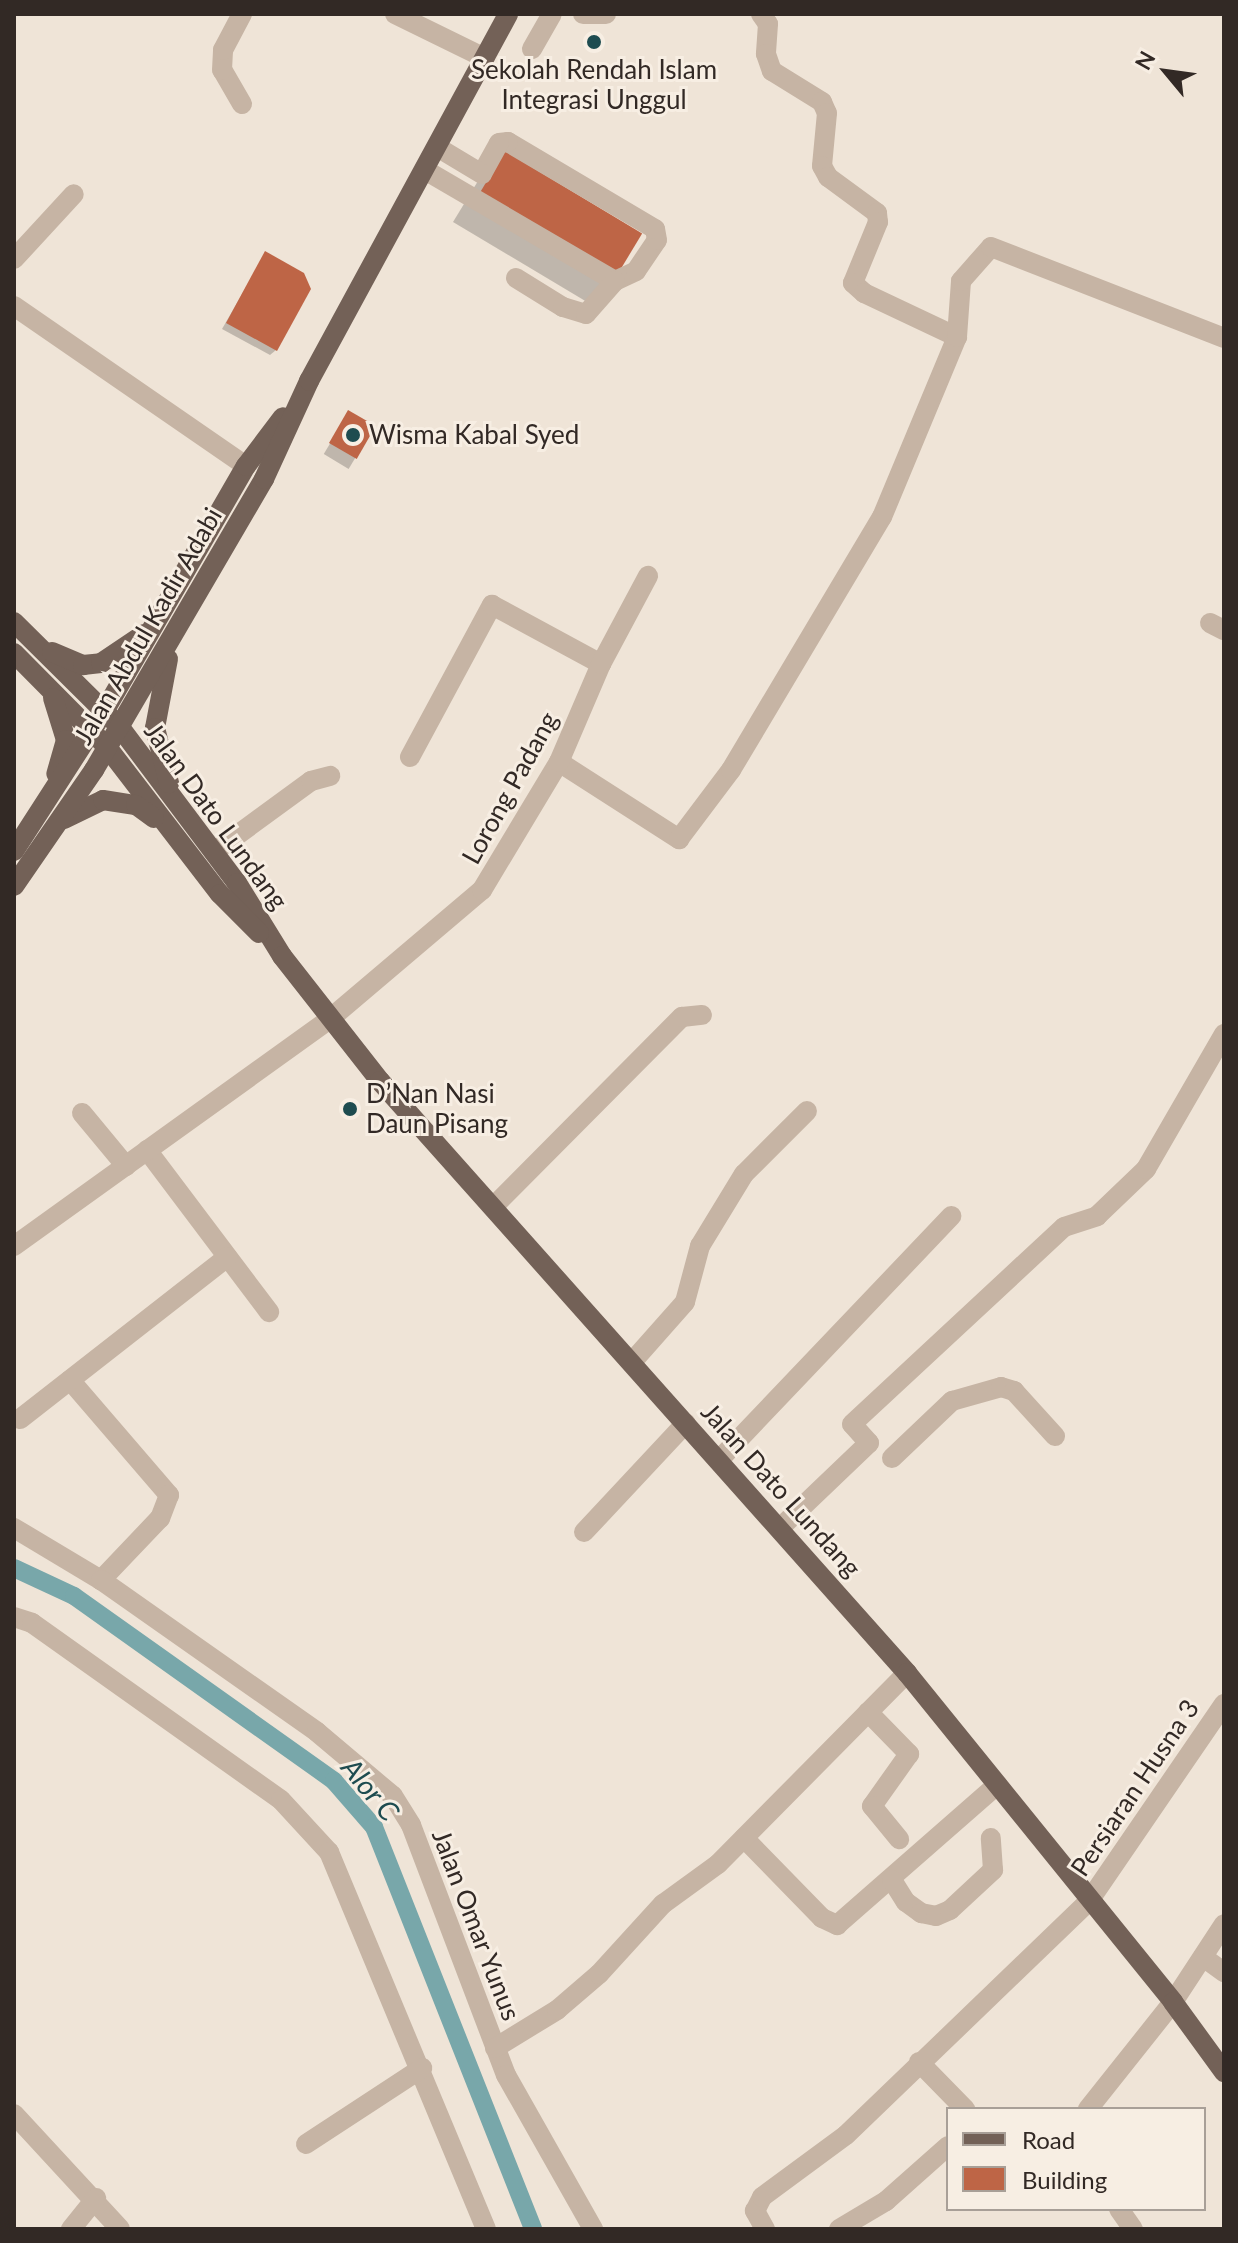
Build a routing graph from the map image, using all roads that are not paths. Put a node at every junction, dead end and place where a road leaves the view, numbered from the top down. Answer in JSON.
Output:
{"nodes":[{"id":1,"x":242,"y":14,"type":"edge"},
{"id":2,"x":395,"y":14,"type":"edge"},
{"id":3,"x":508,"y":14,"type":"edge"},
{"id":4,"x":552,"y":14,"type":"edge"},
{"id":5,"x":583,"y":14,"type":"edge"},
{"id":6,"x":606,"y":14,"type":"edge"},
{"id":7,"x":761,"y":14,"type":"edge"},
{"id":8,"x":532,"y":49,"type":"dead end"},
{"id":9,"x":485,"y":58,"type":"junction"},
{"id":10,"x":242,"y":104,"type":"dead end"},
{"id":11,"x":437,"y":147,"type":"junction"},
{"id":12,"x":425,"y":170,"type":"junction"},
{"id":13,"x":482,"y":174,"type":"junction"},
{"id":14,"x":74,"y":194,"type":"dead end"},
{"id":15,"x":469,"y":196,"type":"junction"},
{"id":16,"x":14,"y":259,"type":"edge"},
{"id":17,"x":516,"y":278,"type":"dead end"},
{"id":18,"x":615,"y":281,"type":"junction"},
{"id":19,"x":14,"y":306,"type":"edge"},
{"id":20,"x":957,"y":337,"type":"junction"},
{"id":21,"x":1224,"y":338,"type":"edge"},
{"id":22,"x":309,"y":381,"type":"junction"},
{"id":23,"x":246,"y":466,"type":"junction"},
{"id":24,"x":648,"y":576,"type":"dead end"},
{"id":25,"x":14,"y":622,"type":"edge"},
{"id":26,"x":153,"y":625,"type":"junction"},
{"id":27,"x":179,"y":625,"type":"junction"},
{"id":28,"x":35,"y":642,"type":"junction"},
{"id":29,"x":14,"y":653,"type":"edge"},
{"id":30,"x":601,"y":664,"type":"junction"},
{"id":31,"x":43,"y":682,"type":"junction"},
{"id":32,"x":105,"y":710,"type":"junction"},
{"id":33,"x":119,"y":726,"type":"junction"},
{"id":34,"x":92,"y":730,"type":"junction"},
{"id":35,"x":107,"y":747,"type":"junction"},
{"id":36,"x":410,"y":757,"type":"dead end"},
{"id":37,"x":559,"y":762,"type":"junction"},
{"id":38,"x":330,"y":776,"type":"dead end"},
{"id":39,"x":178,"y":804,"type":"junction"},
{"id":40,"x":50,"y":816,"type":"junction"},
{"id":41,"x":168,"y":826,"type":"junction"},
{"id":42,"x":14,"y":851,"type":"edge"},
{"id":43,"x":214,"y":852,"type":"junction"},
{"id":44,"x":14,"y":886,"type":"edge"},
{"id":45,"x":282,"y":956,"type":"junction"},
{"id":46,"x":702,"y":1015,"type":"dead end"},
{"id":47,"x":331,"y":1018,"type":"junction"},
{"id":48,"x":1224,"y":1034,"type":"edge"},
{"id":49,"x":807,"y":1111,"type":"dead end"},
{"id":50,"x":82,"y":1113,"type":"dead end"},
{"id":51,"x":147,"y":1150,"type":"junction"},
{"id":52,"x":126,"y":1166,"type":"junction"},
{"id":53,"x":493,"y":1207,"type":"junction"},
{"id":54,"x":951,"y":1216,"type":"dead end"},
{"id":55,"x":14,"y":1246,"type":"edge"},
{"id":56,"x":227,"y":1257,"type":"junction"},
{"id":57,"x":269,"y":1312,"type":"dead end"},
{"id":58,"x":632,"y":1362,"type":"junction"},
{"id":59,"x":70,"y":1380,"type":"junction"},
{"id":60,"x":20,"y":1419,"type":"dead end"},
{"id":61,"x":686,"y":1423,"type":"junction"},
{"id":62,"x":1055,"y":1436,"type":"dead end"},
{"id":63,"x":892,"y":1458,"type":"dead end"},
{"id":64,"x":719,"y":1460,"type":"junction"},
{"id":65,"x":14,"y":1528,"type":"edge"},
{"id":66,"x":780,"y":1528,"type":"junction"},
{"id":67,"x":584,"y":1532,"type":"dead end"},
{"id":68,"x":101,"y":1580,"type":"junction"},
{"id":69,"x":14,"y":1617,"type":"edge"},
{"id":70,"x":907,"y":1673,"type":"junction"},
{"id":71,"x":1224,"y":1704,"type":"edge"},
{"id":72,"x":868,"y":1712,"type":"junction"},
{"id":73,"x":997,"y":1785,"type":"junction"},
{"id":74,"x":744,"y":1838,"type":"junction"},
{"id":75,"x":991,"y":1838,"type":"dead end"},
{"id":76,"x":899,"y":1839,"type":"dead end"},
{"id":77,"x":892,"y":1880,"type":"junction"},
{"id":78,"x":1089,"y":1901,"type":"junction"},
{"id":79,"x":1224,"y":1924,"type":"edge"},
{"id":80,"x":1203,"y":1957,"type":"junction"},
{"id":81,"x":1224,"y":1972,"type":"edge"},
{"id":82,"x":1173,"y":2002,"type":"junction"},
{"id":83,"x":495,"y":2048,"type":"junction"},
{"id":84,"x":919,"y":2062,"type":"junction"},
{"id":85,"x":422,"y":2068,"type":"junction"},
{"id":86,"x":1224,"y":2072,"type":"edge"},
{"id":87,"x":963,"y":2107,"type":"edge"},
{"id":88,"x":1090,"y":2107,"type":"edge"},
{"id":89,"x":14,"y":2114,"type":"edge"},
{"id":90,"x":306,"y":2144,"type":"dead end"},
{"id":91,"x":946,"y":2148,"type":"edge"},
{"id":92,"x":96,"y":2198,"type":"junction"},
{"id":93,"x":1120,"y":2211,"type":"edge"},
{"id":94,"x":71,"y":2229,"type":"edge"},
{"id":95,"x":120,"y":2229,"type":"edge"},
{"id":96,"x":486,"y":2229,"type":"edge"},
{"id":97,"x":593,"y":2229,"type":"edge"},
{"id":98,"x":765,"y":2229,"type":"edge"},
{"id":99,"x":839,"y":2229,"type":"edge"},
{"id":100,"x":1133,"y":2229,"type":"edge"}],
"edges":[{"from":1,"to":10,"type":"street"},
{"from":2,"to":9,"type":"street"},
{"from":3,"to":9,"type":"main road","name":"Jalan Abdul Kadir Adabi"},
{"from":4,"to":8,"type":"street"},
{"from":5,"to":6,"type":"street"},
{"from":7,"to":20,"type":"street"},
{"from":9,"to":11,"type":"main road","name":"Jalan Abdul Kadir Adabi"},
{"from":11,"to":12,"type":"main road","name":"Jalan Abdul Kadir Adabi"},
{"from":11,"to":13,"type":"street"},
{"from":12,"to":15,"type":"street"},
{"from":12,"to":22,"type":"main road","name":"Jalan Abdul Kadir Adabi"},
{"from":13,"to":15,"type":"street"},
{"from":13,"to":18,"type":"street"},
{"from":14,"to":16,"type":"street"},
{"from":15,"to":18,"type":"street"},
{"from":17,"to":18,"type":"street"},
{"from":19,"to":23,"type":"street"},
{"from":20,"to":21,"type":"street"},
{"from":20,"to":37,"type":"street"},
{"from":22,"to":23,"type":"main road","name":"Jalan Abdul Kadir Adabi"},
{"from":22,"to":27,"type":"main road","name":"Jalan Abdul Kadir Adabi"},
{"from":23,"to":26,"type":"main road","name":"Jalan Abdul Kadir Adabi"},
{"from":24,"to":30,"type":"street","name":"Lorong Padang"},
{"from":25,"to":28,"type":"main road","name":"Jalan Dato Lundang"},
{"from":26,"to":28,"type":"main road"},
{"from":26,"to":32,"type":"main road","name":"Jalan Abdul Kadir Adabi"},
{"from":27,"to":33,"type":"main road","name":"Jalan Abdul Kadir Adabi"},
{"from":27,"to":39,"type":"main road"},
{"from":28,"to":32,"type":"main road","name":"Jalan Dato Lundang"},
{"from":29,"to":31,"type":"main road","name":"Jalan Dato Lundang"},
{"from":30,"to":36,"type":"street"},
{"from":30,"to":37,"type":"street","name":"Lorong Padang"},
{"from":31,"to":34,"type":"main road","name":"Jalan Dato Lundang"},
{"from":31,"to":40,"type":"main road"},
{"from":32,"to":33,"type":"main road","name":"Jalan Dato Lundang"},
{"from":32,"to":34,"type":"main road","name":"Jalan Abdul Kadir Adabi"},
{"from":33,"to":35,"type":"main road","name":"Jalan Abdul Kadir Adabi"},
{"from":33,"to":39,"type":"main road","name":"Jalan Dato Lundang"},
{"from":34,"to":35,"type":"main road","name":"Jalan Dato Lundang"},
{"from":34,"to":40,"type":"main road","name":"Jalan Abdul Kadir Adabi"},
{"from":35,"to":40,"type":"main road","name":"Jalan Abdul Kadir Adabi"},
{"from":35,"to":41,"type":"main road","name":"Jalan Dato Lundang"},
{"from":37,"to":47,"type":"street","name":"Lorong Padang"},
{"from":38,"to":43,"type":"street"},
{"from":39,"to":43,"type":"main road","name":"Jalan Dato Lundang"},
{"from":40,"to":41,"type":"main road"},
{"from":40,"to":42,"type":"main road","name":"Jalan Abdul Kadir Adabi"},
{"from":40,"to":44,"type":"main road","name":"Jalan Abdul Kadir Adabi"},
{"from":41,"to":45,"type":"main road","name":"Jalan Dato Lundang"},
{"from":43,"to":45,"type":"main road","name":"Jalan Dato Lundang"},
{"from":45,"to":47,"type":"main road","name":"Jalan Dato Lundang"},
{"from":46,"to":53,"type":"street"},
{"from":47,"to":51,"type":"street","name":"Lorong Padang"},
{"from":47,"to":53,"type":"main road","name":"Jalan Dato Lundang"},
{"from":48,"to":66,"type":"street"},
{"from":49,"to":58,"type":"street"},
{"from":50,"to":52,"type":"street"},
{"from":51,"to":52,"type":"street","name":"Lorong Padang"},
{"from":51,"to":56,"type":"street"},
{"from":52,"to":55,"type":"street","name":"Lorong Padang"},
{"from":53,"to":58,"type":"main road","name":"Jalan Dato Lundang"},
{"from":54,"to":64,"type":"street"},
{"from":56,"to":57,"type":"street"},
{"from":56,"to":59,"type":"street"},
{"from":58,"to":61,"type":"main road","name":"Jalan Dato Lundang"},
{"from":59,"to":60,"type":"street"},
{"from":59,"to":68,"type":"street"},
{"from":61,"to":64,"type":"main road","name":"Jalan Dato Lundang"},
{"from":61,"to":67,"type":"street"},
{"from":62,"to":63,"type":"street"},
{"from":64,"to":66,"type":"main road","name":"Jalan Dato Lundang"},
{"from":65,"to":68,"type":"street","name":"Jalan Omar Yunus"},
{"from":66,"to":70,"type":"main road","name":"Jalan Dato Lundang"},
{"from":68,"to":83,"type":"street","name":"Jalan Omar Yunus"},
{"from":69,"to":85,"type":"street"},
{"from":70,"to":72,"type":"street"},
{"from":70,"to":73,"type":"main road","name":"Jalan Dato Lundang"},
{"from":71,"to":78,"type":"street","name":"Persiaran Husna 3"},
{"from":72,"to":74,"type":"street"},
{"from":72,"to":76,"type":"street"},
{"from":73,"to":77,"type":"street"},
{"from":73,"to":78,"type":"main road","name":"Jalan Dato Lundang"},
{"from":74,"to":77,"type":"street"},
{"from":74,"to":83,"type":"street"},
{"from":75,"to":77,"type":"street"},
{"from":78,"to":82,"type":"main road","name":"Jalan Dato Lundang"},
{"from":78,"to":84,"type":"street","name":"Persiaran Husna 3"},
{"from":79,"to":80,"type":"street"},
{"from":80,"to":81,"type":"street"},
{"from":80,"to":82,"type":"street"},
{"from":82,"to":86,"type":"main road","name":"Jalan Dato Lundang"},
{"from":82,"to":88,"type":"street"},
{"from":83,"to":97,"type":"street","name":"Jalan Omar Yunus"},
{"from":84,"to":87,"type":"street"},
{"from":84,"to":98,"type":"street","name":"Persiaran Husna 3"},
{"from":85,"to":90,"type":"street"},
{"from":85,"to":96,"type":"street"},
{"from":89,"to":92,"type":"street"},
{"from":91,"to":99,"type":"street"},
{"from":92,"to":94,"type":"street"},
{"from":92,"to":95,"type":"street"},
{"from":93,"to":100,"type":"street"}]}
